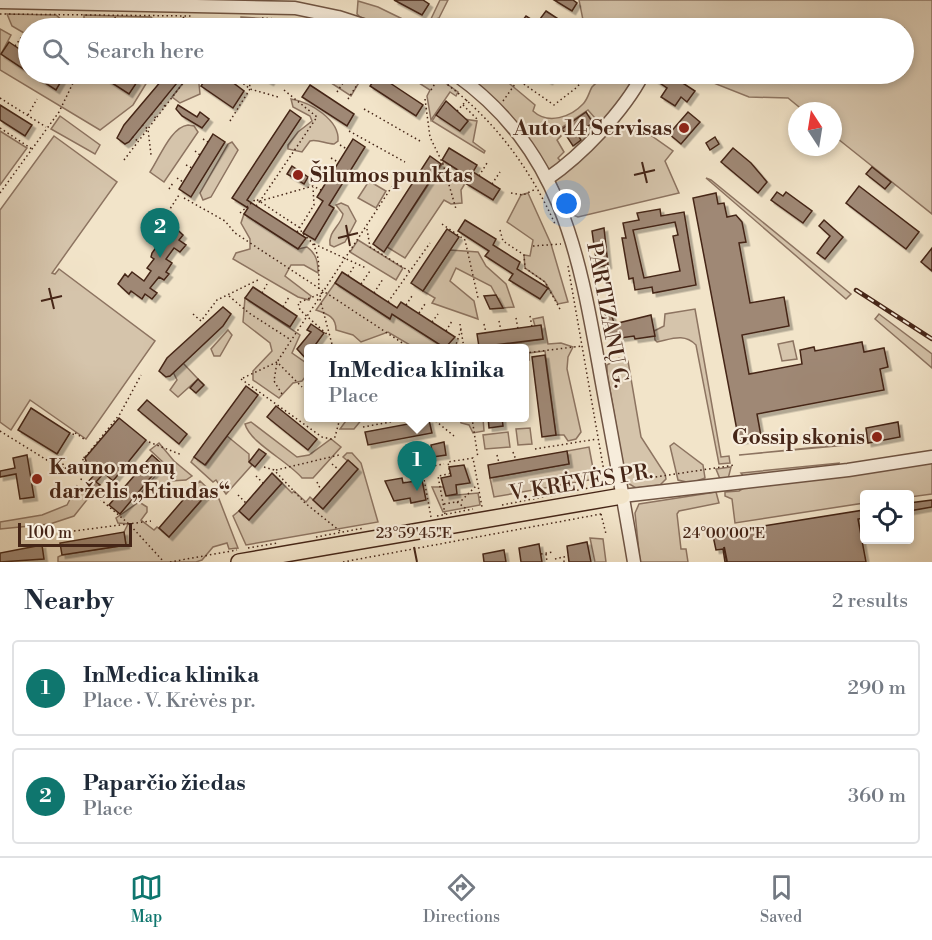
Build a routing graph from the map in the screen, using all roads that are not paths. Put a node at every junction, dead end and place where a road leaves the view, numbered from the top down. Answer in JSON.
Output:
{"nodes":[{"id":1,"x":36,"y":1,"type":"edge"},
{"id":2,"x":1,"y":8,"type":"edge"},
{"id":3,"x":344,"y":18,"type":"edge"},
{"id":4,"x":465,"y":84,"type":"edge"},
{"id":5,"x":636,"y":84,"type":"edge"},
{"id":6,"x":547,"y":179,"type":"junction"},
{"id":7,"x":932,"y":457,"type":"edge"},
{"id":8,"x":625,"y":488,"type":"junction"},
{"id":9,"x":238,"y":562,"type":"edge"},
{"id":10,"x":634,"y":562,"type":"edge"}],
"edges":[{"from":1,"to":2,"type":"street"},
{"from":1,"to":3,"type":"street"},
{"from":4,"to":6,"type":"street","name":"PARTIZANŲ G."},
{"from":5,"to":6,"type":"street"},
{"from":6,"to":8,"type":"street","name":"PARTIZANŲ G."},
{"from":7,"to":8,"type":"street","name":"V. KRĖVĖS PR."},
{"from":8,"to":9,"type":"main road","name":"V. KRĖVĖS PR."},
{"from":8,"to":10,"type":"street","name":"PARTIZANŲ G."}]}
